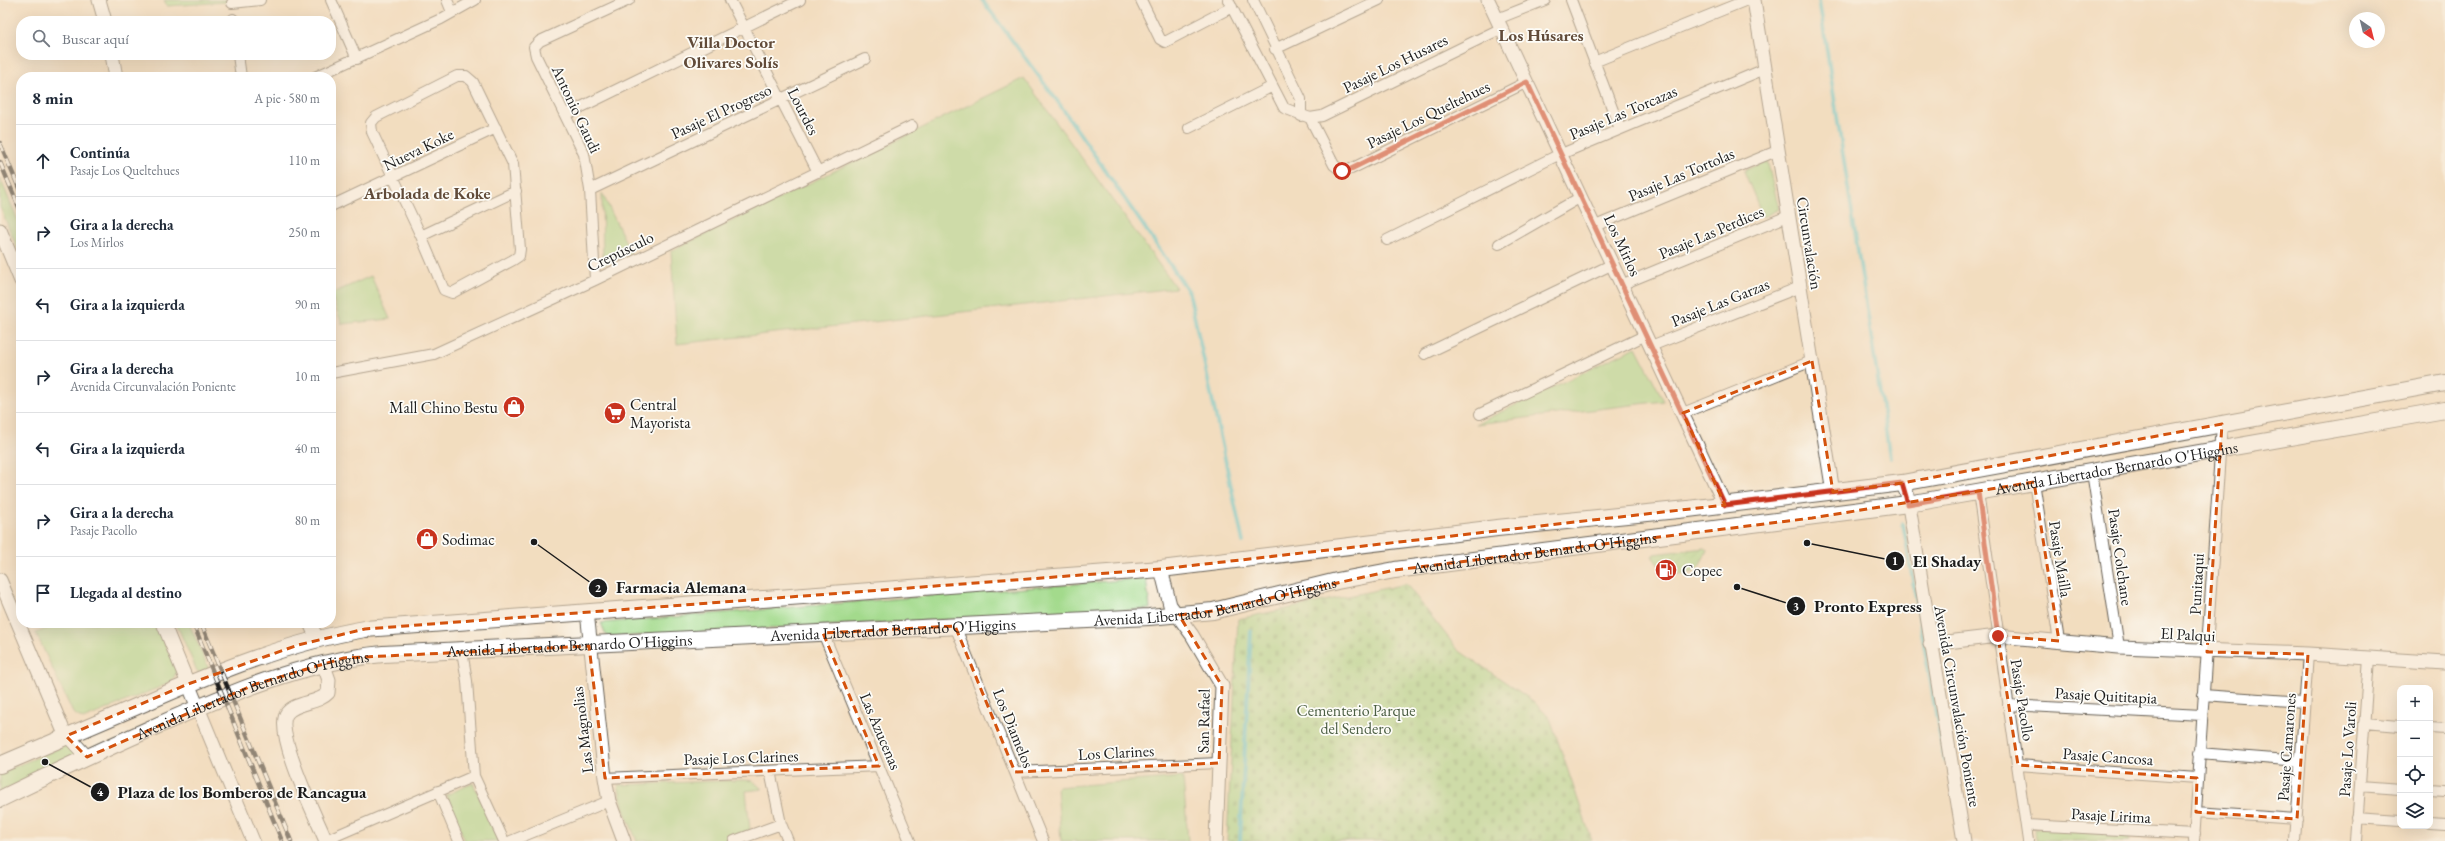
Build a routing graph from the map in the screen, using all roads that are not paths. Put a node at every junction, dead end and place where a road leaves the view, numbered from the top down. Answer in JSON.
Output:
{"nodes":[{"id":1,"x":99,"y":0,"type":"edge"},
{"id":2,"x":260,"y":0,"type":"edge"},
{"id":3,"x":331,"y":0,"type":"edge"},
{"id":4,"x":447,"y":0,"type":"edge"},
{"id":5,"x":475,"y":0,"type":"edge"},
{"id":6,"x":629,"y":0,"type":"edge"},
{"id":7,"x":730,"y":0,"type":"edge"},
{"id":8,"x":800,"y":0,"type":"edge"},
{"id":9,"x":1141,"y":0,"type":"edge"},
{"id":10,"x":1254,"y":0,"type":"edge"},
{"id":11,"x":1379,"y":0,"type":"edge"},
{"id":12,"x":1488,"y":0,"type":"edge"},
{"id":13,"x":1544,"y":0,"type":"edge"},
{"id":14,"x":1571,"y":0,"type":"edge"},
{"id":15,"x":1747,"y":0,"type":"edge"},
{"id":16,"x":1754,"y":0,"type":"edge"},
{"id":17,"x":232,"y":3,"type":"dead end"},
{"id":18,"x":1230,"y":4,"type":"edge"},
{"id":19,"x":452,"y":12,"type":"junction"},
{"id":20,"x":104,"y":16,"type":"edge"},
{"id":21,"x":1499,"y":24,"type":"junction"},
{"id":22,"x":744,"y":27,"type":"junction"},
{"id":23,"x":1276,"y":49,"type":"junction"},
{"id":24,"x":357,"y":59,"type":"junction"},
{"id":25,"x":865,"y":59,"type":"dead end"},
{"id":26,"x":113,"y":60,"type":"edge"},
{"id":27,"x":239,"y":60,"type":"edge"},
{"id":28,"x":1594,"y":62,"type":"junction"},
{"id":29,"x":1765,"y":69,"type":"junction"},
{"id":30,"x":115,"y":72,"type":"edge"},
{"id":31,"x":240,"y":72,"type":"edge"},
{"id":32,"x":327,"y":72,"type":"edge"},
{"id":33,"x":1527,"y":82,"type":"junction"},
{"id":34,"x":1272,"y":87,"type":"junction"},
{"id":35,"x":781,"y":99,"type":"junction"},
{"id":36,"x":565,"y":115,"type":"junction"},
{"id":37,"x":1306,"y":117,"type":"junction"},
{"id":38,"x":912,"y":126,"type":"dead end"},
{"id":39,"x":496,"y":128,"type":"junction"},
{"id":40,"x":1189,"y":128,"type":"dead end"},
{"id":41,"x":1620,"y":129,"type":"junction"},
{"id":42,"x":1778,"y":150,"type":"junction"},
{"id":43,"x":1561,"y":154,"type":"junction"},
{"id":44,"x":818,"y":172,"type":"junction"},
{"id":45,"x":394,"y":178,"type":"junction"},
{"id":46,"x":590,"y":190,"type":"junction"},
{"id":47,"x":516,"y":191,"type":"junction"},
{"id":48,"x":1581,"y":197,"type":"junction"},
{"id":49,"x":336,"y":204,"type":"edge"},
{"id":50,"x":1788,"y":216,"type":"junction"},
{"id":51,"x":1595,"y":226,"type":"junction"},
{"id":52,"x":0,"y":230,"type":"edge"},
{"id":53,"x":421,"y":236,"type":"junction"},
{"id":54,"x":1387,"y":240,"type":"dead end"},
{"id":55,"x":1499,"y":244,"type":"dead end"},
{"id":56,"x":1613,"y":264,"type":"junction"},
{"id":57,"x":16,"y":269,"type":"edge"},
{"id":58,"x":595,"y":280,"type":"junction"},
{"id":59,"x":1623,"y":284,"type":"junction"},
{"id":60,"x":1800,"y":287,"type":"junction"},
{"id":61,"x":1649,"y":341,"type":"junction"},
{"id":62,"x":1425,"y":354,"type":"dead end"},
{"id":63,"x":1812,"y":361,"type":"junction"},
{"id":64,"x":336,"y":372,"type":"edge"},
{"id":65,"x":2445,"y":383,"type":"edge"},
{"id":66,"x":2445,"y":410,"type":"edge"},
{"id":67,"x":1683,"y":412,"type":"junction"},
{"id":68,"x":1480,"y":414,"type":"dead end"},
{"id":69,"x":2222,"y":424,"type":"junction"},
{"id":70,"x":2201,"y":428,"type":"junction"},
{"id":71,"x":2212,"y":451,"type":"junction"},
{"id":72,"x":2092,"y":472,"type":"junction"},
{"id":73,"x":2034,"y":482,"type":"junction"},
{"id":74,"x":1902,"y":483,"type":"junction"},
{"id":75,"x":1833,"y":492,"type":"junction"},
{"id":76,"x":1978,"y":492,"type":"junction"},
{"id":77,"x":1908,"y":504,"type":"junction"},
{"id":78,"x":1725,"y":505,"type":"junction"},
{"id":79,"x":1161,"y":569,"type":"junction"},
{"id":80,"x":0,"y":580,"type":"edge"},
{"id":81,"x":587,"y":612,"type":"junction"},
{"id":82,"x":1177,"y":614,"type":"junction"},
{"id":83,"x":16,"y":621,"type":"edge"},
{"id":84,"x":956,"y":626,"type":"junction"},
{"id":85,"x":19,"y":628,"type":"edge"},
{"id":86,"x":165,"y":628,"type":"edge"},
{"id":87,"x":312,"y":628,"type":"edge"},
{"id":88,"x":823,"y":633,"type":"junction"},
{"id":89,"x":1998,"y":636,"type":"junction"},
{"id":90,"x":317,"y":639,"type":"junction"},
{"id":91,"x":2059,"y":641,"type":"junction"},
{"id":92,"x":1930,"y":644,"type":"junction"},
{"id":93,"x":589,"y":646,"type":"junction"},
{"id":94,"x":2119,"y":648,"type":"junction"},
{"id":95,"x":462,"y":651,"type":"junction"},
{"id":96,"x":2207,"y":652,"type":"junction"},
{"id":97,"x":2308,"y":654,"type":"junction"},
{"id":98,"x":2369,"y":658,"type":"junction"},
{"id":99,"x":322,"y":663,"type":"junction"},
{"id":100,"x":2445,"y":663,"type":"edge"},
{"id":101,"x":188,"y":684,"type":"junction"},
{"id":102,"x":2203,"y":695,"type":"junction"},
{"id":103,"x":2304,"y":702,"type":"junction"},
{"id":104,"x":2008,"y":705,"type":"junction"},
{"id":105,"x":198,"y":707,"type":"junction"},
{"id":106,"x":2202,"y":715,"type":"junction"},
{"id":107,"x":2364,"y":723,"type":"junction"},
{"id":108,"x":2397,"y":726,"type":"edge"},
{"id":109,"x":2433,"y":728,"type":"edge"},
{"id":110,"x":2445,"y":729,"type":"edge"},
{"id":111,"x":66,"y":736,"type":"junction"},
{"id":112,"x":2199,"y":753,"type":"junction"},
{"id":113,"x":87,"y":757,"type":"junction"},
{"id":114,"x":2300,"y":761,"type":"junction"},
{"id":115,"x":1219,"y":762,"type":"junction"},
{"id":116,"x":0,"y":765,"type":"edge"},
{"id":117,"x":2018,"y":765,"type":"junction"},
{"id":118,"x":879,"y":766,"type":"junction"},
{"id":119,"x":770,"y":771,"type":"junction"},
{"id":120,"x":1015,"y":772,"type":"junction"},
{"id":121,"x":474,"y":776,"type":"junction"},
{"id":122,"x":605,"y":778,"type":"junction"},
{"id":123,"x":2197,"y":778,"type":"junction"},
{"id":124,"x":2360,"y":786,"type":"junction"},
{"id":125,"x":2397,"y":789,"type":"edge"},
{"id":126,"x":2433,"y":790,"type":"edge"},
{"id":127,"x":438,"y":791,"type":"junction"},
{"id":128,"x":2445,"y":791,"type":"edge"},
{"id":129,"x":0,"y":799,"type":"edge"},
{"id":130,"x":609,"y":801,"type":"junction"},
{"id":131,"x":2196,"y":812,"type":"junction"},
{"id":132,"x":2357,"y":818,"type":"junction"},
{"id":133,"x":2297,"y":820,"type":"junction"},
{"id":134,"x":2397,"y":821,"type":"edge"},
{"id":135,"x":2433,"y":823,"type":"edge"},
{"id":136,"x":781,"y":824,"type":"junction"},
{"id":137,"x":2445,"y":824,"type":"edge"},
{"id":138,"x":2026,"y":825,"type":"junction"},
{"id":139,"x":2134,"y":836,"type":"edge"},
{"id":140,"x":2195,"y":838,"type":"edge"},
{"id":141,"x":326,"y":840,"type":"edge"},
{"id":142,"x":253,"y":841,"type":"edge"},
{"id":143,"x":459,"y":841,"type":"edge"},
{"id":144,"x":504,"y":841,"type":"edge"},
{"id":145,"x":512,"y":841,"type":"edge"},
{"id":146,"x":624,"y":841,"type":"edge"},
{"id":147,"x":734,"y":841,"type":"edge"},
{"id":148,"x":788,"y":841,"type":"edge"},
{"id":149,"x":910,"y":841,"type":"edge"},
{"id":150,"x":1043,"y":841,"type":"edge"},
{"id":151,"x":1216,"y":841,"type":"edge"},
{"id":152,"x":1964,"y":841,"type":"edge"},
{"id":153,"x":2028,"y":841,"type":"edge"},
{"id":154,"x":2295,"y":841,"type":"edge"},
{"id":155,"x":2356,"y":841,"type":"edge"}],
"edges":[{"from":1,"to":20,"type":"street"},
{"from":2,"to":17,"type":"street"},
{"from":3,"to":24,"type":"street"},
{"from":4,"to":19,"type":"street"},
{"from":5,"to":19,"type":"street"},
{"from":6,"to":36,"type":"street","name":"Antonio Gaudi"},
{"from":7,"to":22,"type":"street","name":"Lourdes"},
{"from":8,"to":22,"type":"street"},
{"from":9,"to":18,"type":"street"},
{"from":10,"to":23,"type":"street"},
{"from":11,"to":23,"type":"street"},
{"from":12,"to":21,"type":"street","name":"Los Mirlos"},
{"from":13,"to":21,"type":"street","name":"Pasaje Los Husares"},
{"from":14,"to":28,"type":"street"},
{"from":15,"to":28,"type":"street"},
{"from":16,"to":29,"type":"street","name":"Circunvalación"},
{"from":18,"to":34,"type":"street"},
{"from":19,"to":24,"type":"street"},
{"from":21,"to":33,"type":"street","name":"Los Mirlos"},
{"from":21,"to":37,"type":"street","name":"Pasaje Los Husares"},
{"from":22,"to":35,"type":"street","name":"Lourdes"},
{"from":22,"to":36,"type":"street"},
{"from":23,"to":37,"type":"street"},
{"from":24,"to":32,"type":"street"},
{"from":25,"to":35,"type":"street","name":"Pasaje El Progreso"},
{"from":26,"to":30,"type":"street"},
{"from":27,"to":31,"type":"street"},
{"from":28,"to":41,"type":"street"},
{"from":29,"to":41,"type":"street","name":"Pasaje Las Torcazas"},
{"from":29,"to":42,"type":"street","name":"Circunvalación"},
{"from":33,"to":37,"type":"street","name":"Pasaje Los Queltehues"},
{"from":33,"to":43,"type":"street","name":"Los Mirlos"},
{"from":34,"to":37,"type":"street"},
{"from":34,"to":40,"type":"street"},
{"from":35,"to":44,"type":"street","name":"Lourdes"},
{"from":35,"to":46,"type":"street","name":"Pasaje El Progreso"},
{"from":36,"to":46,"type":"street","name":"Antonio Gaudi"},
{"from":38,"to":44,"type":"street","name":"Crepúsculo"},
{"from":39,"to":45,"type":"street","name":"Nueva Koke"},
{"from":39,"to":45,"type":"street"},
{"from":39,"to":47,"type":"street"},
{"from":41,"to":43,"type":"street","name":"Pasaje Las Torcazas"},
{"from":42,"to":50,"type":"street","name":"Circunvalación"},
{"from":42,"to":51,"type":"street","name":"Pasaje Las Tortolas"},
{"from":43,"to":48,"type":"street","name":"Los Mirlos"},
{"from":43,"to":54,"type":"street","name":"Pasaje Las Torcazas"},
{"from":44,"to":58,"type":"street","name":"Crepúsculo"},
{"from":45,"to":49,"type":"street","name":"Nueva Koke"},
{"from":45,"to":53,"type":"street"},
{"from":46,"to":58,"type":"street","name":"Antonio Gaudi"},
{"from":47,"to":53,"type":"street"},
{"from":47,"to":53,"type":"street"},
{"from":48,"to":51,"type":"street","name":"Los Mirlos"},
{"from":48,"to":55,"type":"street"},
{"from":50,"to":59,"type":"street","name":"Pasaje Las Perdices"},
{"from":50,"to":60,"type":"street","name":"Circunvalación"},
{"from":51,"to":56,"type":"street","name":"Los Mirlos"},
{"from":52,"to":57,"type":"street"},
{"from":56,"to":59,"type":"street","name":"Los Mirlos"},
{"from":56,"to":62,"type":"street"},
{"from":58,"to":64,"type":"street","name":"Crepúsculo"},
{"from":59,"to":61,"type":"street","name":"Los Mirlos"},
{"from":60,"to":61,"type":"street","name":"Pasaje Las Garzas"},
{"from":60,"to":63,"type":"street","name":"Circunvalación"},
{"from":61,"to":67,"type":"street","name":"Los Mirlos"},
{"from":61,"to":68,"type":"street","name":"Pasaje Las Garzas"},
{"from":63,"to":67,"type":"street"},
{"from":63,"to":75,"type":"street","name":"Circunvalación"},
{"from":65,"to":69,"type":"main road","name":"Avenida Libertador Bernardo O'Higgins"},
{"from":66,"to":71,"type":"main road","name":"Avenida Libertador Bernardo O'Higgins"},
{"from":67,"to":78,"type":"street","name":"Los Mirlos"},
{"from":69,"to":70,"type":"main road","name":"Avenida Libertador Bernardo O'Higgins"},
{"from":69,"to":71,"type":"street","name":"Punitaqui"},
{"from":70,"to":71,"type":"main road"},
{"from":70,"to":74,"type":"main road","name":"Avenida Libertador Bernardo O'Higgins"},
{"from":71,"to":72,"type":"main road","name":"Avenida Libertador Bernardo O'Higgins"},
{"from":71,"to":96,"type":"street","name":"Punitaqui"},
{"from":72,"to":73,"type":"main road","name":"Avenida Libertador Bernardo O'Higgins"},
{"from":72,"to":94,"type":"street","name":"Pasaje Colchane"},
{"from":73,"to":76,"type":"main road","name":"Avenida Libertador Bernardo O'Higgins"},
{"from":73,"to":91,"type":"street","name":"Pasaje Mailla"},
{"from":74,"to":75,"type":"main road","name":"Avenida Libertador Bernardo O'Higgins"},
{"from":74,"to":77,"type":"street","name":"Avenida Circunvalación Poniente"},
{"from":75,"to":78,"type":"main road","name":"Avenida Libertador Bernardo O'Higgins"},
{"from":76,"to":77,"type":"main road","name":"Avenida Libertador Bernardo O'Higgins"},
{"from":76,"to":89,"type":"street","name":"Pasaje Pacollo"},
{"from":77,"to":82,"type":"main road","name":"Avenida Libertador Bernardo O'Higgins"},
{"from":77,"to":92,"type":"street","name":"Avenida Circunvalación Poniente"},
{"from":78,"to":79,"type":"main road","name":"Avenida Libertador Bernardo O'Higgins"},
{"from":79,"to":81,"type":"main road","name":"Avenida Libertador Bernardo O'Higgins"},
{"from":79,"to":82,"type":"street","name":"San Rafael"},
{"from":80,"to":83,"type":"street"},
{"from":81,"to":90,"type":"main road","name":"Avenida Libertador Bernardo O'Higgins"},
{"from":81,"to":93,"type":"street","name":"Las Magnolias"},
{"from":82,"to":84,"type":"main road","name":"Avenida Libertador Bernardo O'Higgins"},
{"from":82,"to":115,"type":"street","name":"San Rafael"},
{"from":84,"to":88,"type":"main road","name":"Avenida Libertador Bernardo O'Higgins"},
{"from":84,"to":120,"type":"street","name":"Los Diamelos"},
{"from":85,"to":111,"type":"street"},
{"from":86,"to":101,"type":"street"},
{"from":87,"to":90,"type":"street"},
{"from":88,"to":93,"type":"main road","name":"Avenida Libertador Bernardo O'Higgins"},
{"from":88,"to":118,"type":"street","name":"Las Azucenas"},
{"from":89,"to":91,"type":"street","name":"El Palqui"},
{"from":89,"to":92,"type":"street","name":"El Palqui"},
{"from":89,"to":104,"type":"street","name":"Pasaje Pacollo"},
{"from":90,"to":101,"type":"main road","name":"Avenida Libertador Bernardo O'Higgins"},
{"from":91,"to":94,"type":"street","name":"El Palqui"},
{"from":92,"to":152,"type":"street","name":"Avenida Circunvalación Poniente"},
{"from":93,"to":95,"type":"main road","name":"Avenida Libertador Bernardo O'Higgins"},
{"from":93,"to":122,"type":"street","name":"Las Magnolias"},
{"from":94,"to":96,"type":"street","name":"El Palqui"},
{"from":95,"to":99,"type":"main road","name":"Avenida Libertador Bernardo O'Higgins"},
{"from":95,"to":121,"type":"street"},
{"from":96,"to":97,"type":"street","name":"El Palqui"},
{"from":96,"to":102,"type":"street","name":"Punitaqui"},
{"from":97,"to":98,"type":"street","name":"El Palqui"},
{"from":97,"to":103,"type":"street","name":"Pasaje Camarones"},
{"from":98,"to":100,"type":"street","name":"El Palqui"},
{"from":98,"to":107,"type":"street","name":"Pasaje Lo Varoli"},
{"from":99,"to":105,"type":"main road","name":"Avenida Libertador Bernardo O'Higgins"},
{"from":99,"to":141,"type":"street"},
{"from":101,"to":105,"type":"street"},
{"from":101,"to":111,"type":"main road","name":"Avenida Libertador Bernardo O'Higgins"},
{"from":102,"to":103,"type":"street"},
{"from":102,"to":106,"type":"street","name":"Punitaqui"},
{"from":103,"to":114,"type":"street","name":"Pasaje Camarones"},
{"from":104,"to":106,"type":"street","name":"Pasaje Quititapia"},
{"from":104,"to":117,"type":"street","name":"Pasaje Pacollo"},
{"from":105,"to":113,"type":"main road","name":"Avenida Libertador Bernardo O'Higgins"},
{"from":105,"to":142,"type":"street"},
{"from":106,"to":112,"type":"street","name":"Punitaqui"},
{"from":107,"to":108,"type":"street"},
{"from":107,"to":124,"type":"street","name":"Pasaje Lo Varoli"},
{"from":109,"to":110,"type":"street"},
{"from":111,"to":113,"type":"street"},
{"from":111,"to":116,"type":"main road","name":"Avenida Libertador Bernardo O'Higgins"},
{"from":112,"to":114,"type":"street"},
{"from":112,"to":123,"type":"street","name":"Punitaqui"},
{"from":113,"to":129,"type":"main road","name":"Avenida Libertador Bernardo O'Higgins"},
{"from":114,"to":133,"type":"street","name":"Pasaje Camarones"},
{"from":115,"to":120,"type":"street","name":"Los Clarines"},
{"from":115,"to":151,"type":"street","name":"San Rafael"},
{"from":117,"to":123,"type":"street","name":"Pasaje Cancosa"},
{"from":117,"to":138,"type":"street","name":"Pasaje Pacollo"},
{"from":118,"to":119,"type":"street","name":"Pasaje Los Clarines"},
{"from":118,"to":149,"type":"street","name":"Las Azucenas"},
{"from":119,"to":122,"type":"street","name":"Pasaje Los Clarines"},
{"from":119,"to":136,"type":"street"},
{"from":120,"to":150,"type":"street","name":"Los Diamelos"},
{"from":121,"to":127,"type":"street"},
{"from":121,"to":144,"type":"street"},
{"from":122,"to":130,"type":"street","name":"Las Magnolias"},
{"from":123,"to":131,"type":"street","name":"Punitaqui"},
{"from":124,"to":125,"type":"street"},
{"from":124,"to":132,"type":"street","name":"Pasaje Lo Varoli"},
{"from":126,"to":128,"type":"street"},
{"from":127,"to":141,"type":"street"},
{"from":127,"to":143,"type":"street"},
{"from":130,"to":145,"type":"street"},
{"from":130,"to":146,"type":"street","name":"Las Magnolias"},
{"from":131,"to":133,"type":"street"},
{"from":131,"to":140,"type":"street","name":"Punitaqui"},
{"from":132,"to":134,"type":"street"},
{"from":132,"to":155,"type":"street","name":"Pasaje Lo Varoli"},
{"from":133,"to":154,"type":"street","name":"Pasaje Camarones"},
{"from":135,"to":137,"type":"street"},
{"from":136,"to":147,"type":"street"},
{"from":136,"to":148,"type":"street"},
{"from":138,"to":139,"type":"street","name":"Pasaje Lirima"},
{"from":138,"to":153,"type":"street","name":"Pasaje Pacollo"},
{"from":139,"to":140,"type":"street","name":"Pasaje Lirima"}]}
